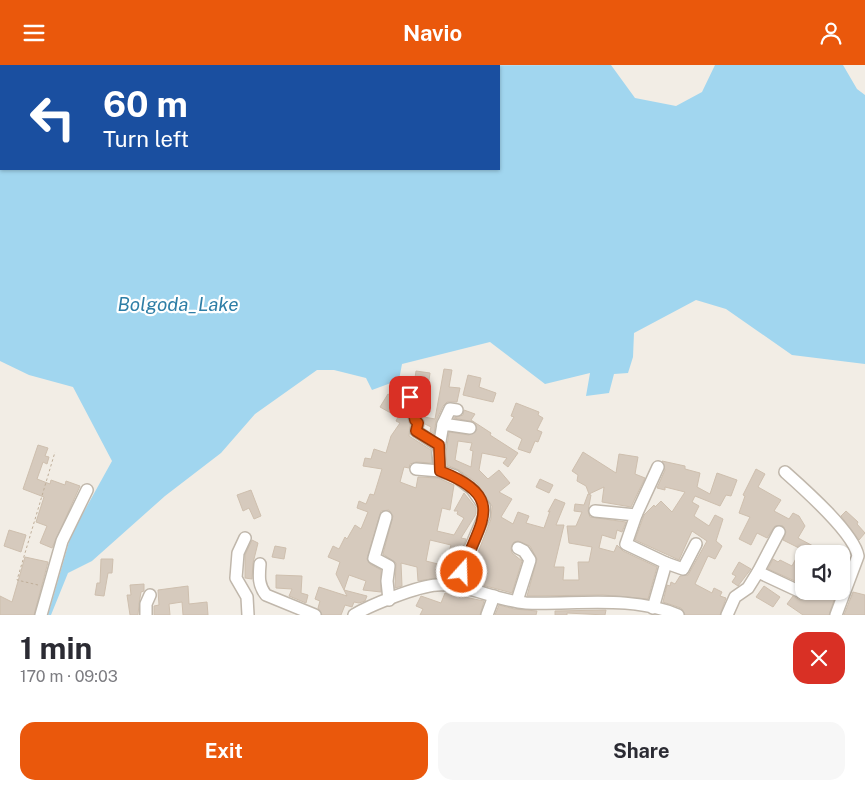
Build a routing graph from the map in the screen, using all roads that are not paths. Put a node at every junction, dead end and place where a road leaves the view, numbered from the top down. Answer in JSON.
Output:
{"nodes":[{"id":1,"x":410,"y":397,"type":"dead end"},
{"id":2,"x":457,"y":410,"type":"dead end"},
{"id":3,"x":444,"y":424,"type":"junction"},
{"id":4,"x":470,"y":428,"type":"dead end"},
{"id":5,"x":439,"y":445,"type":"junction"},
{"id":6,"x":658,"y":467,"type":"dead end"},
{"id":7,"x":416,"y":469,"type":"dead end"},
{"id":8,"x":440,"y":471,"type":"junction"},
{"id":9,"x":785,"y":472,"type":"dead end"},
{"id":10,"x":87,"y":490,"type":"dead end"},
{"id":11,"x":596,"y":511,"type":"dead end"},
{"id":12,"x":636,"y":515,"type":"junction"},
{"id":13,"x":386,"y":517,"type":"dead end"},
{"id":14,"x":779,"y":532,"type":"dead end"},
{"id":15,"x":245,"y":538,"type":"dead end"},
{"id":16,"x":696,"y":544,"type":"dead end"},
{"id":17,"x":518,"y":548,"type":"dead end"},
{"id":18,"x":666,"y":563,"type":"junction"},
{"id":19,"x":260,"y":564,"type":"dead end"},
{"id":20,"x":758,"y":573,"type":"junction"},
{"id":21,"x":457,"y":587,"type":"junction"},
{"id":22,"x":795,"y":589,"type":"edge"},
{"id":23,"x":150,"y":595,"type":"dead end"},
{"id":24,"x":494,"y":596,"type":"junction"},
{"id":25,"x":389,"y":600,"type":"junction"},
{"id":26,"x":517,"y":601,"type":"junction"},
{"id":27,"x":653,"y":608,"type":"junction"},
{"id":28,"x":617,"y":609,"type":"edge"},
{"id":29,"x":41,"y":615,"type":"edge"},
{"id":30,"x":146,"y":615,"type":"edge"},
{"id":31,"x":248,"y":615,"type":"edge"},
{"id":32,"x":315,"y":615,"type":"edge"},
{"id":33,"x":354,"y":615,"type":"edge"},
{"id":34,"x":487,"y":615,"type":"edge"},
{"id":35,"x":678,"y":615,"type":"edge"},
{"id":36,"x":727,"y":615,"type":"edge"},
{"id":37,"x":836,"y":615,"type":"edge"}],
"edges":[{"from":1,"to":5,"type":"street"},
{"from":2,"to":3,"type":"street"},
{"from":3,"to":4,"type":"street"},
{"from":3,"to":5,"type":"street"},
{"from":5,"to":8,"type":"street"},
{"from":6,"to":12,"type":"street"},
{"from":7,"to":8,"type":"street"},
{"from":8,"to":21,"type":"street"},
{"from":9,"to":37,"type":"street"},
{"from":10,"to":29,"type":"street"},
{"from":11,"to":12,"type":"street"},
{"from":12,"to":18,"type":"street"},
{"from":13,"to":25,"type":"street"},
{"from":14,"to":20,"type":"street"},
{"from":15,"to":31,"type":"street"},
{"from":16,"to":18,"type":"street"},
{"from":17,"to":26,"type":"street"},
{"from":18,"to":27,"type":"street"},
{"from":19,"to":32,"type":"street"},
{"from":20,"to":22,"type":"street"},
{"from":20,"to":36,"type":"street"},
{"from":21,"to":24,"type":"street"},
{"from":21,"to":25,"type":"street"},
{"from":23,"to":30,"type":"street"},
{"from":24,"to":26,"type":"street"},
{"from":24,"to":34,"type":"street"},
{"from":25,"to":33,"type":"street"},
{"from":26,"to":28,"type":"street"},
{"from":27,"to":28,"type":"street"},
{"from":27,"to":35,"type":"street"}]}
